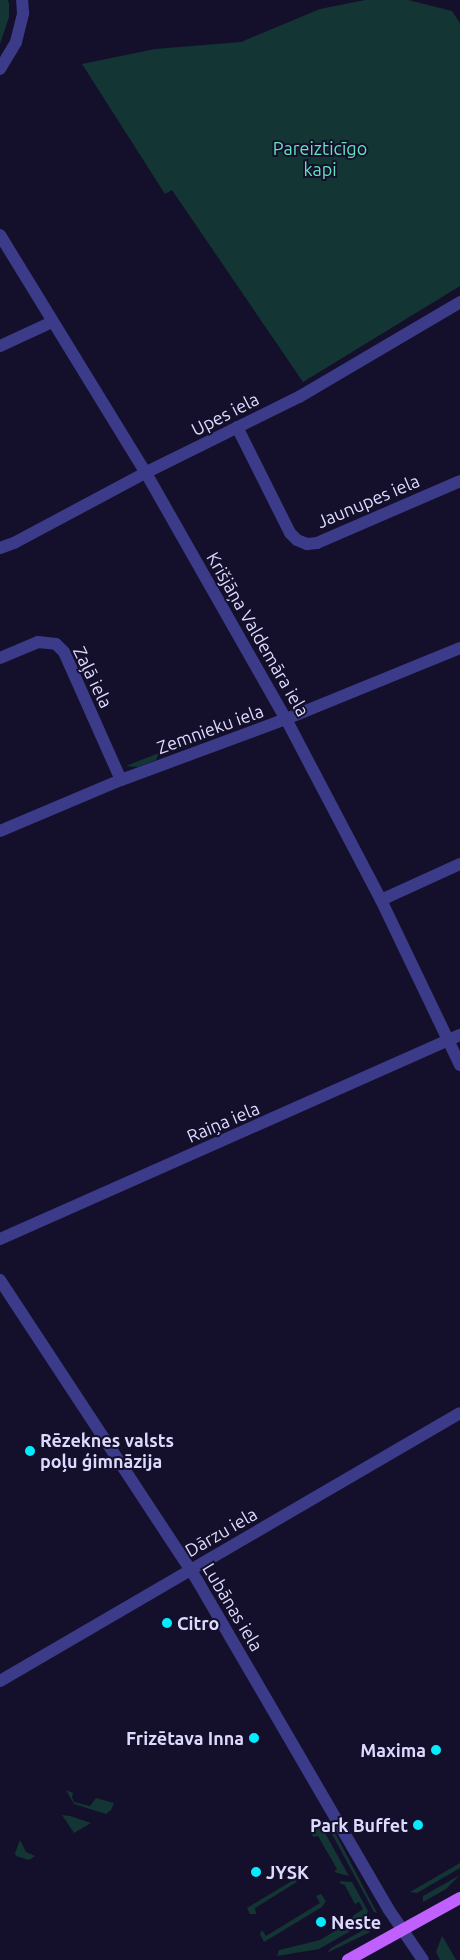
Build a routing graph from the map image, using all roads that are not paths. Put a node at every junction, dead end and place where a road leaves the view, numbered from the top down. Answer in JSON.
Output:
{"nodes":[{"id":1,"x":22,"y":0,"type":"edge"},
{"id":2,"x":0,"y":68,"type":"edge"},
{"id":3,"x":0,"y":235,"type":"edge"},
{"id":4,"x":460,"y":302,"type":"edge"},
{"id":5,"x":52,"y":322,"type":"junction"},
{"id":6,"x":0,"y":346,"type":"edge"},
{"id":7,"x":237,"y":427,"type":"junction"},
{"id":8,"x":146,"y":473,"type":"junction"},
{"id":9,"x":460,"y":481,"type":"edge"},
{"id":10,"x":0,"y":548,"type":"edge"},
{"id":11,"x":460,"y":648,"type":"edge"},
{"id":12,"x":0,"y":658,"type":"edge"},
{"id":13,"x":286,"y":719,"type":"junction"},
{"id":14,"x":122,"y":780,"type":"junction"},
{"id":15,"x":0,"y":832,"type":"edge"},
{"id":16,"x":460,"y":864,"type":"edge"},
{"id":17,"x":381,"y":900,"type":"junction"},
{"id":18,"x":454,"y":1038,"type":"edge"},
{"id":19,"x":460,"y":1065,"type":"edge"},
{"id":20,"x":0,"y":1239,"type":"edge"},
{"id":21,"x":0,"y":1280,"type":"edge"},
{"id":22,"x":460,"y":1413,"type":"edge"},
{"id":23,"x":191,"y":1570,"type":"junction"},
{"id":24,"x":0,"y":1681,"type":"edge"},
{"id":25,"x":460,"y":1898,"type":"edge"},
{"id":26,"x":403,"y":1930,"type":"junction"},
{"id":27,"x":348,"y":1960,"type":"edge"},
{"id":28,"x":423,"y":1960,"type":"edge"}],
"edges":[{"from":1,"to":2,"type":"street"},
{"from":3,"to":5,"type":"street","name":"Krišjāņa Valdemāra iela"},
{"from":4,"to":7,"type":"street","name":"Upes iela"},
{"from":5,"to":6,"type":"street"},
{"from":5,"to":8,"type":"street","name":"Krišjāņa Valdemāra iela"},
{"from":7,"to":8,"type":"street","name":"Upes iela"},
{"from":7,"to":9,"type":"street","name":"Jaunupes iela"},
{"from":8,"to":10,"type":"street","name":"Upes iela"},
{"from":8,"to":13,"type":"street","name":"Krišjāņa Valdemāra iela"},
{"from":11,"to":13,"type":"street","name":"Zemnieku iela"},
{"from":12,"to":14,"type":"street","name":"Zaļā iela"},
{"from":13,"to":14,"type":"street","name":"Zemnieku iela"},
{"from":13,"to":17,"type":"street","name":"Krišjāņa Valdemāra iela"},
{"from":14,"to":15,"type":"street","name":"Zemnieku iela"},
{"from":16,"to":17,"type":"street"},
{"from":17,"to":18,"type":"street","name":"Krišjāņa Valdemāra iela"},
{"from":18,"to":19,"type":"street","name":"Krišjāņa Valdemāra iela"},
{"from":18,"to":20,"type":"street","name":"Raiņa iela"},
{"from":21,"to":23,"type":"street","name":"Lubānas iela"},
{"from":22,"to":23,"type":"street","name":"Dārzu iela"},
{"from":23,"to":24,"type":"street","name":"Dārzu iela"},
{"from":23,"to":26,"type":"street","name":"Lubānas iela"},
{"from":25,"to":26,"type":"main road"},
{"from":26,"to":27,"type":"main road"},
{"from":26,"to":28,"type":"street","name":"Lubānas iela"}]}
